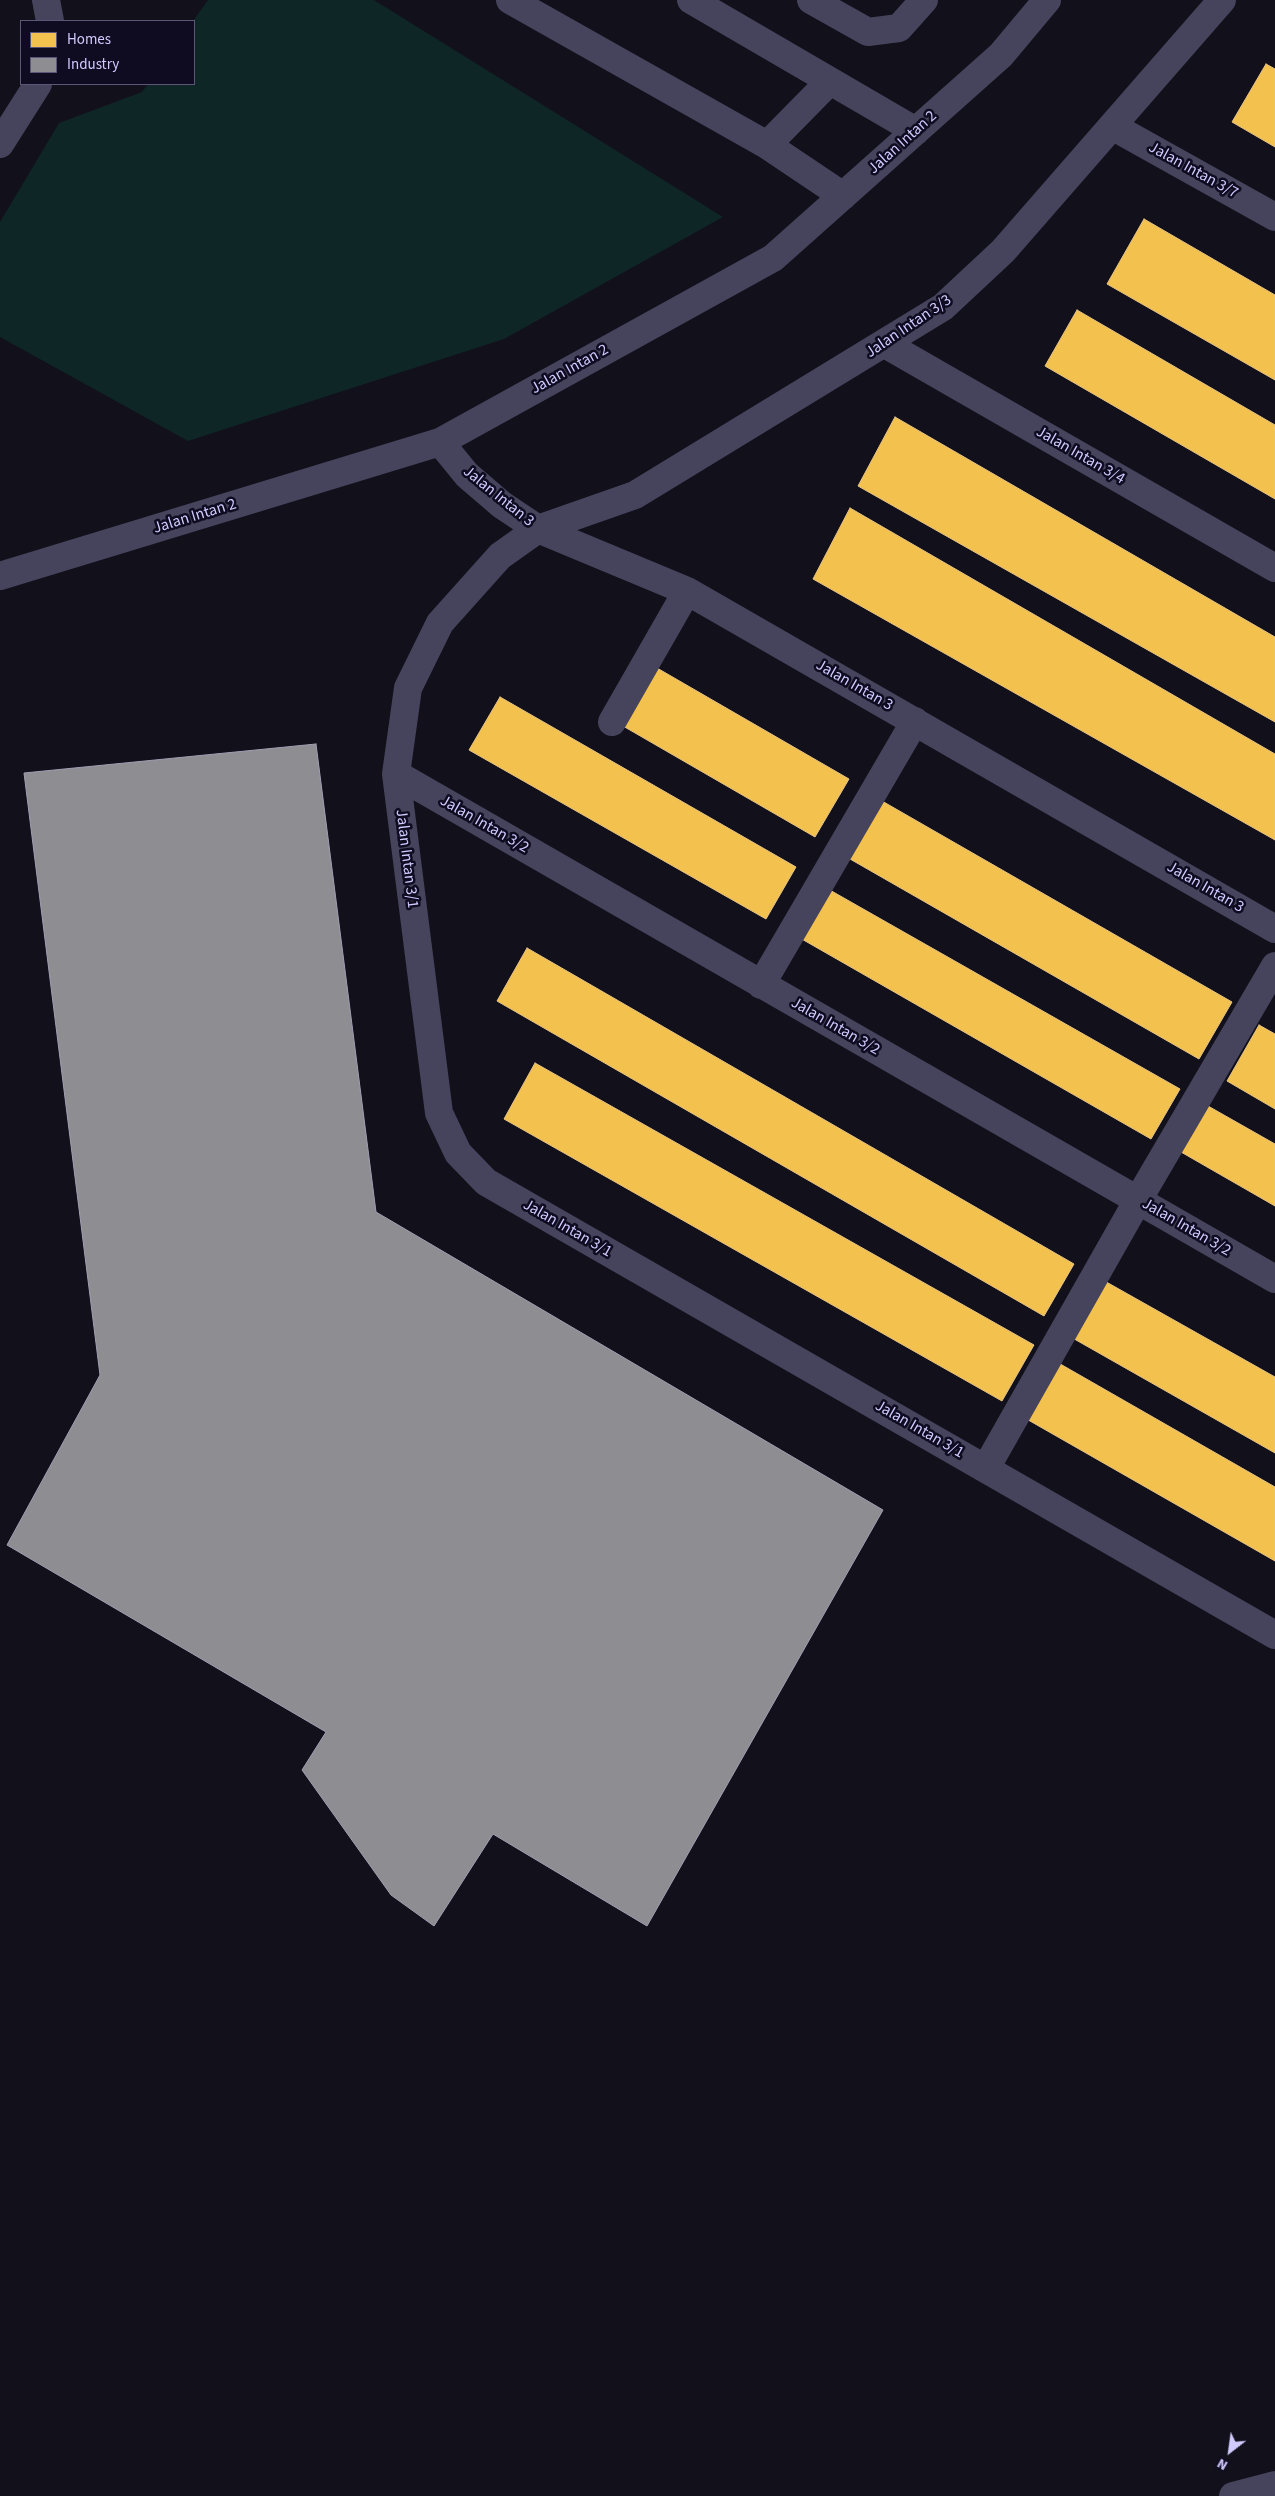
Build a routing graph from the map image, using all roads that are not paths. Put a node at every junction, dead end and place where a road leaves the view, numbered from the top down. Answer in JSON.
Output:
{"nodes":[{"id":1,"x":46,"y":0,"type":"edge"},
{"id":2,"x":510,"y":0,"type":"edge"},
{"id":3,"x":691,"y":0,"type":"edge"},
{"id":4,"x":811,"y":0,"type":"edge"},
{"id":5,"x":924,"y":0,"type":"edge"},
{"id":6,"x":1047,"y":0,"type":"edge"},
{"id":7,"x":1222,"y":0,"type":"edge"},
{"id":8,"x":50,"y":20,"type":"edge"},
{"id":9,"x":830,"y":81,"type":"junction"},
{"id":10,"x":37,"y":85,"type":"edge"},
{"id":11,"x":1112,"y":126,"type":"junction"},
{"id":12,"x":916,"y":131,"type":"junction"},
{"id":13,"x":0,"y":144,"type":"edge"},
{"id":14,"x":767,"y":145,"type":"junction"},
{"id":15,"x":843,"y":196,"type":"junction"},
{"id":16,"x":1275,"y":217,"type":"edge"},
{"id":17,"x":885,"y":344,"type":"junction"},
{"id":18,"x":440,"y":442,"type":"junction"},
{"id":19,"x":538,"y":529,"type":"junction"},
{"id":20,"x":1275,"y":568,"type":"edge"},
{"id":21,"x":0,"y":576,"type":"edge"},
{"id":22,"x":687,"y":590,"type":"junction"},
{"id":23,"x":915,"y":721,"type":"junction"},
{"id":24,"x":612,"y":722,"type":"dead end"},
{"id":25,"x":396,"y":774,"type":"junction"},
{"id":26,"x":1275,"y":929,"type":"edge"},
{"id":27,"x":1275,"y":966,"type":"edge"},
{"id":28,"x":761,"y":985,"type":"junction"},
{"id":29,"x":1138,"y":1200,"type":"junction"},
{"id":30,"x":1275,"y":1279,"type":"edge"},
{"id":31,"x":986,"y":1468,"type":"junction"},
{"id":32,"x":1275,"y":1635,"type":"edge"},
{"id":33,"x":1275,"y":2485,"type":"edge"},
{"id":34,"x":1233,"y":2496,"type":"edge"}],
"edges":[{"from":1,"to":8,"type":"street"},
{"from":2,"to":14,"type":"street"},
{"from":3,"to":9,"type":"street"},
{"from":4,"to":5,"type":"street"},
{"from":6,"to":12,"type":"street","name":"Jalan Intan 2"},
{"from":7,"to":11,"type":"street","name":"Jalan Intan 3/3"},
{"from":9,"to":12,"type":"street"},
{"from":9,"to":14,"type":"street"},
{"from":10,"to":13,"type":"street"},
{"from":11,"to":16,"type":"street","name":"Jalan Intan 3/7"},
{"from":11,"to":17,"type":"street","name":"Jalan Intan 3/3"},
{"from":12,"to":15,"type":"street","name":"Jalan Intan 2"},
{"from":14,"to":15,"type":"street"},
{"from":15,"to":18,"type":"street","name":"Jalan Intan 2"},
{"from":17,"to":19,"type":"street","name":"Jalan Intan 3/3"},
{"from":17,"to":20,"type":"street","name":"Jalan Intan 3/4"},
{"from":18,"to":19,"type":"street","name":"Jalan Intan 3"},
{"from":18,"to":21,"type":"street","name":"Jalan Intan 2"},
{"from":19,"to":22,"type":"street","name":"Jalan Intan 3"},
{"from":19,"to":25,"type":"street","name":"Jalan Intan 3/1"},
{"from":22,"to":23,"type":"street","name":"Jalan Intan 3"},
{"from":22,"to":24,"type":"street"},
{"from":23,"to":26,"type":"street","name":"Jalan Intan 3"},
{"from":23,"to":28,"type":"street"},
{"from":25,"to":28,"type":"street","name":"Jalan Intan 3/2"},
{"from":25,"to":31,"type":"street","name":"Jalan Intan 3/1"},
{"from":27,"to":29,"type":"street"},
{"from":28,"to":29,"type":"street","name":"Jalan Intan 3/2"},
{"from":29,"to":30,"type":"street","name":"Jalan Intan 3/2"},
{"from":29,"to":31,"type":"street"},
{"from":31,"to":32,"type":"street","name":"Jalan Intan 3/1"},
{"from":33,"to":34,"type":"street"}]}
